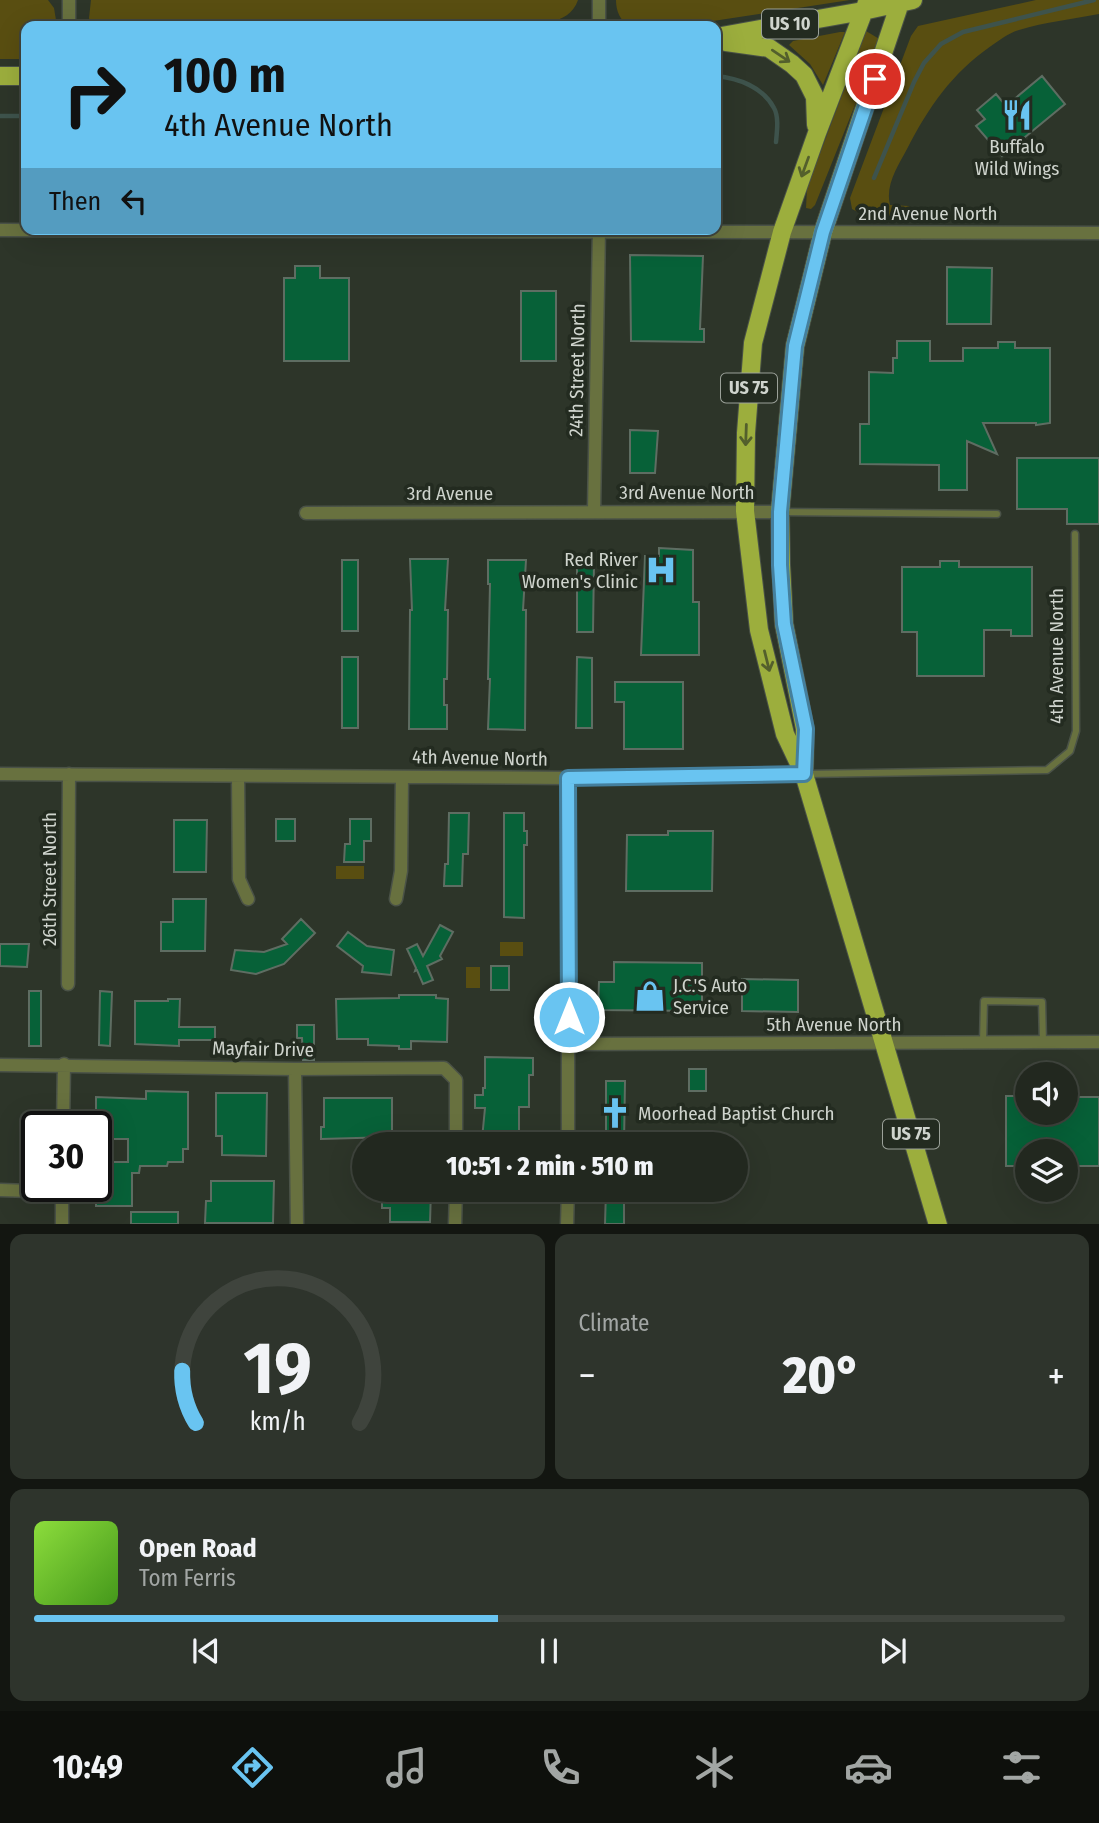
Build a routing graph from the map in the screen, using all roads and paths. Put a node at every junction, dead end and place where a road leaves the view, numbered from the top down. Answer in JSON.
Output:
{"nodes":[{"id":1,"x":69,"y":0,"type":"edge"},
{"id":2,"x":599,"y":0,"type":"edge"},
{"id":3,"x":905,"y":1,"type":"edge"},
{"id":4,"x":866,"y":6,"type":"edge"},
{"id":5,"x":69,"y":21,"type":"edge"},
{"id":6,"x":599,"y":21,"type":"edge"},
{"id":7,"x":721,"y":38,"type":"edge"},
{"id":8,"x":721,"y":40,"type":"edge"},
{"id":9,"x":0,"y":76,"type":"edge"},
{"id":10,"x":21,"y":76,"type":"edge"},
{"id":11,"x":817,"y":133,"type":"junction"},
{"id":12,"x":0,"y":230,"type":"edge"},
{"id":13,"x":21,"y":230,"type":"edge"},
{"id":14,"x":721,"y":231,"type":"edge"},
{"id":15,"x":782,"y":232,"type":"junction"},
{"id":16,"x":823,"y":232,"type":"junction"},
{"id":17,"x":1099,"y":233,"type":"edge"},
{"id":18,"x":599,"y":235,"type":"edge"},
{"id":19,"x":594,"y":511,"type":"junction"},
{"id":20,"x":745,"y":511,"type":"junction"},
{"id":21,"x":780,"y":512,"type":"junction"},
{"id":22,"x":306,"y":513,"type":"dead end"},
{"id":23,"x":997,"y":514,"type":"dead end"},
{"id":24,"x":1075,"y":534,"type":"dead end"},
{"id":25,"x":0,"y":774,"type":"edge"},
{"id":26,"x":69,"y":774,"type":"junction"},
{"id":27,"x":804,"y":774,"type":"junction"},
{"id":28,"x":238,"y":777,"type":"junction"},
{"id":29,"x":402,"y":777,"type":"junction"},
{"id":30,"x":568,"y":778,"type":"junction"},
{"id":31,"x":248,"y":899,"type":"dead end"},
{"id":32,"x":397,"y":899,"type":"dead end"},
{"id":33,"x":68,"y":984,"type":"dead end"},
{"id":34,"x":983,"y":1042,"type":"junction"},
{"id":35,"x":1043,"y":1042,"type":"junction"},
{"id":36,"x":1099,"y":1042,"type":"edge"},
{"id":37,"x":885,"y":1043,"type":"junction"},
{"id":38,"x":569,"y":1044,"type":"junction"},
{"id":39,"x":64,"y":1064,"type":"junction"},
{"id":40,"x":0,"y":1065,"type":"edge"},
{"id":41,"x":295,"y":1069,"type":"junction"},
{"id":42,"x":63,"y":1111,"type":"edge"},
{"id":43,"x":456,"y":1132,"type":"edge"},
{"id":44,"x":568,"y":1132,"type":"edge"},
{"id":45,"x":0,"y":1190,"type":"edge"},
{"id":46,"x":21,"y":1190,"type":"edge"},
{"id":47,"x":62,"y":1202,"type":"edge"},
{"id":48,"x":456,"y":1202,"type":"edge"},
{"id":49,"x":568,"y":1202,"type":"edge"},
{"id":50,"x":62,"y":1224,"type":"edge"},
{"id":51,"x":297,"y":1224,"type":"edge"},
{"id":52,"x":456,"y":1224,"type":"edge"},
{"id":53,"x":567,"y":1224,"type":"edge"},
{"id":54,"x":938,"y":1224,"type":"edge"}],
"edges":[{"from":1,"to":5,"type":"street"},
{"from":2,"to":6,"type":"street"},
{"from":3,"to":4,"type":"main road","number":"US 10"},
{"from":3,"to":16,"type":"main road","number":"US 75"},
{"from":4,"to":7,"type":"main road","number":"US 10"},
{"from":4,"to":11,"type":"main road","number":"US 75"},
{"from":8,"to":11,"type":"main road","one_way":true},
{"from":9,"to":10,"type":"main road"},
{"from":11,"to":15,"type":"main road","number":"US 75","one_way":true},
{"from":12,"to":13,"type":"street","name":"2nd Avenue North"},
{"from":14,"to":15,"type":"street","name":"2nd Avenue North"},
{"from":15,"to":16,"type":"street","name":"2nd Avenue North"},
{"from":15,"to":20,"type":"main road","number":"US 75","one_way":true},
{"from":16,"to":17,"type":"street","name":"2nd Avenue North"},
{"from":16,"to":21,"type":"main road","number":"US 75"},
{"from":18,"to":19,"type":"street","name":"24th Street North"},
{"from":19,"to":20,"type":"street","name":"3rd Avenue North"},
{"from":19,"to":22,"type":"street","name":"3rd Avenue"},
{"from":20,"to":21,"type":"street","name":"3rd Avenue North"},
{"from":20,"to":27,"type":"main road","number":"US 75","one_way":true},
{"from":21,"to":23,"type":"lane"},
{"from":21,"to":27,"type":"main road","number":"US 75"},
{"from":24,"to":27,"type":"lane","name":"4th Avenue North"},
{"from":25,"to":26,"type":"street","name":"4th Avenue North"},
{"from":26,"to":28,"type":"street","name":"4th Avenue North"},
{"from":26,"to":33,"type":"street","name":"26th Street North"},
{"from":27,"to":30,"type":"street","name":"4th Avenue North"},
{"from":27,"to":37,"type":"main road","number":"US 75"},
{"from":28,"to":29,"type":"street","name":"4th Avenue North"},
{"from":28,"to":31,"type":"street"},
{"from":29,"to":30,"type":"street","name":"4th Avenue North"},
{"from":29,"to":32,"type":"street"},
{"from":30,"to":38,"type":"street"},
{"from":34,"to":35,"type":"street","name":"5th Avenue North"},
{"from":34,"to":35,"type":"lane"},
{"from":34,"to":37,"type":"street","name":"5th Avenue North"},
{"from":35,"to":36,"type":"street","name":"5th Avenue North"},
{"from":37,"to":38,"type":"street","name":"5th Avenue North"},
{"from":37,"to":54,"type":"main road","number":"US 75"},
{"from":38,"to":44,"type":"street"},
{"from":39,"to":40,"type":"street","name":"Mayfair Drive"},
{"from":39,"to":41,"type":"street","name":"Mayfair Drive"},
{"from":39,"to":42,"type":"street"},
{"from":41,"to":43,"type":"street","name":"Mayfair Drive"},
{"from":41,"to":51,"type":"street"},
{"from":45,"to":46,"type":"street"},
{"from":47,"to":50,"type":"street"},
{"from":48,"to":52,"type":"street"},
{"from":49,"to":53,"type":"street"}]}
